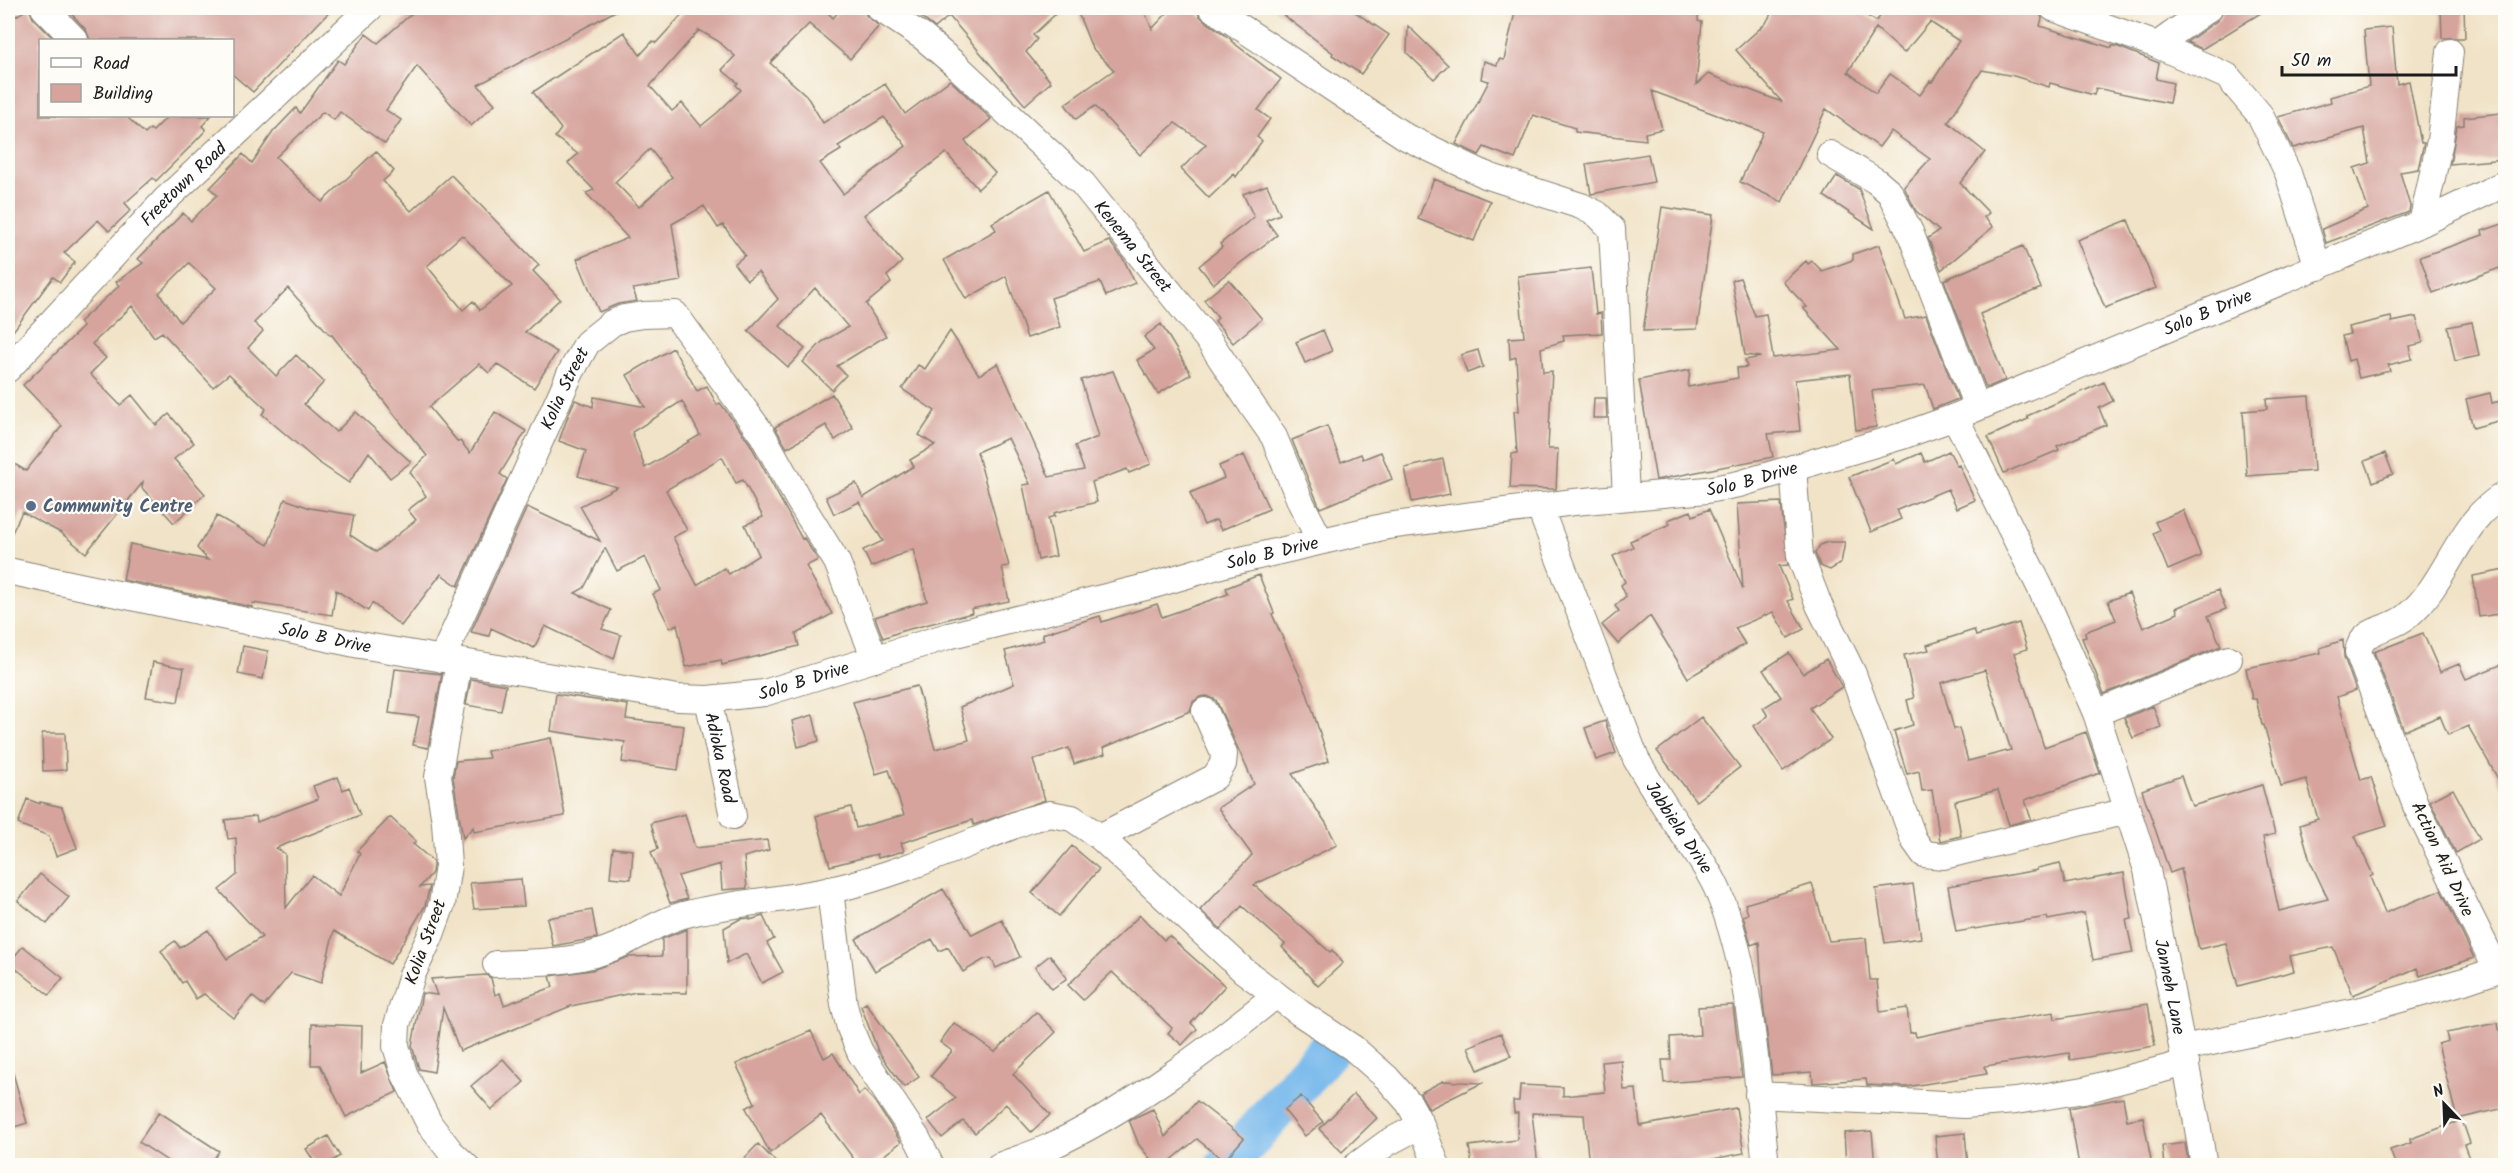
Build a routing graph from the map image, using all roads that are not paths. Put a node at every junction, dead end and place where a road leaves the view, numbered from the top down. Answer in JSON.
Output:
{"nodes":[{"id":1,"x":44,"y":8,"type":"edge"},
{"id":2,"x":370,"y":8,"type":"edge"},
{"id":3,"x":879,"y":8,"type":"edge"},
{"id":4,"x":1212,"y":8,"type":"edge"},
{"id":5,"x":2053,"y":8,"type":"edge"},
{"id":6,"x":2209,"y":8,"type":"edge"},
{"id":7,"x":74,"y":39,"type":"edge"},
{"id":8,"x":2157,"y":45,"type":"junction"},
{"id":9,"x":2450,"y":52,"type":"dead end"},
{"id":10,"x":1830,"y":154,"type":"dead end"},
{"id":11,"x":2505,"y":183,"type":"edge"},
{"id":12,"x":2422,"y":223,"type":"junction"},
{"id":13,"x":2318,"y":267,"type":"junction"},
{"id":14,"x":8,"y":369,"type":"edge"},
{"id":15,"x":1966,"y":412,"type":"junction"},
{"id":16,"x":1793,"y":468,"type":"junction"},
{"id":17,"x":2505,"y":494,"type":"edge"},
{"id":18,"x":1626,"y":496,"type":"junction"},
{"id":19,"x":1539,"y":506,"type":"junction"},
{"id":20,"x":1320,"y":540,"type":"junction"},
{"id":21,"x":8,"y":570,"type":"edge"},
{"id":22,"x":875,"y":659,"type":"junction"},
{"id":23,"x":2229,"y":659,"type":"dead end"},
{"id":24,"x":451,"y":661,"type":"junction"},
{"id":25,"x":708,"y":699,"type":"junction"},
{"id":26,"x":1205,"y":711,"type":"dead end"},
{"id":27,"x":2096,"y":713,"type":"junction"},
{"id":28,"x":2127,"y":811,"type":"junction"},
{"id":29,"x":733,"y":816,"type":"dead end"},
{"id":30,"x":1100,"y":837,"type":"junction"},
{"id":31,"x":830,"y":890,"type":"junction"},
{"id":32,"x":496,"y":964,"type":"dead end"},
{"id":33,"x":2501,"y":970,"type":"edge"},
{"id":34,"x":1276,"y":995,"type":"junction"},
{"id":35,"x":2184,"y":1056,"type":"junction"},
{"id":36,"x":1758,"y":1095,"type":"junction"},
{"id":37,"x":1421,"y":1125,"type":"junction"},
{"id":38,"x":466,"y":1166,"type":"edge"},
{"id":39,"x":931,"y":1166,"type":"edge"},
{"id":40,"x":999,"y":1166,"type":"edge"},
{"id":41,"x":1356,"y":1166,"type":"edge"},
{"id":42,"x":1437,"y":1166,"type":"edge"},
{"id":43,"x":1766,"y":1166,"type":"edge"},
{"id":44,"x":2204,"y":1166,"type":"edge"}],
"edges":[{"from":1,"to":7,"type":"street"},
{"from":2,"to":14,"type":"street","name":"Freetown Road"},
{"from":3,"to":20,"type":"street","name":"Kenema Street"},
{"from":4,"to":18,"type":"street"},
{"from":5,"to":8,"type":"street"},
{"from":6,"to":8,"type":"street"},
{"from":8,"to":13,"type":"street"},
{"from":9,"to":12,"type":"street"},
{"from":10,"to":15,"type":"street","name":"Janneh Lane"},
{"from":11,"to":12,"type":"street","name":"Solo B Drive"},
{"from":12,"to":13,"type":"street","name":"Solo B Drive"},
{"from":13,"to":15,"type":"street","name":"Solo B Drive"},
{"from":15,"to":16,"type":"street","name":"Solo B Drive"},
{"from":15,"to":27,"type":"street","name":"Janneh Lane"},
{"from":16,"to":18,"type":"street","name":"Solo B Drive"},
{"from":16,"to":28,"type":"street"},
{"from":17,"to":33,"type":"street","name":"Action Aid Drive"},
{"from":18,"to":19,"type":"street","name":"Solo B Drive"},
{"from":19,"to":20,"type":"street","name":"Solo B Drive"},
{"from":19,"to":36,"type":"street","name":"Jabbiela Drive"},
{"from":20,"to":22,"type":"street","name":"Solo B Drive"},
{"from":21,"to":24,"type":"street","name":"Solo B Drive"},
{"from":22,"to":24,"type":"street","name":"Kolia Street"},
{"from":22,"to":25,"type":"street","name":"Solo B Drive"},
{"from":23,"to":27,"type":"street"},
{"from":24,"to":25,"type":"street","name":"Solo B Drive"},
{"from":24,"to":38,"type":"street","name":"Kolia Street"},
{"from":25,"to":29,"type":"street","name":"Adioka Road"},
{"from":26,"to":30,"type":"street"},
{"from":27,"to":28,"type":"street","name":"Janneh Lane"},
{"from":28,"to":35,"type":"street","name":"Janneh Lane"},
{"from":30,"to":31,"type":"street"},
{"from":30,"to":34,"type":"street"},
{"from":31,"to":32,"type":"street"},
{"from":31,"to":39,"type":"street"},
{"from":33,"to":35,"type":"street","name":"Action Aid Drive"},
{"from":34,"to":37,"type":"street"},
{"from":34,"to":40,"type":"street"},
{"from":35,"to":36,"type":"street","name":"Action Aid Drive"},
{"from":35,"to":44,"type":"street","name":"Janneh Lane"},
{"from":36,"to":43,"type":"street","name":"Jabbiela Drive"},
{"from":37,"to":41,"type":"street"},
{"from":37,"to":42,"type":"street"}]}
